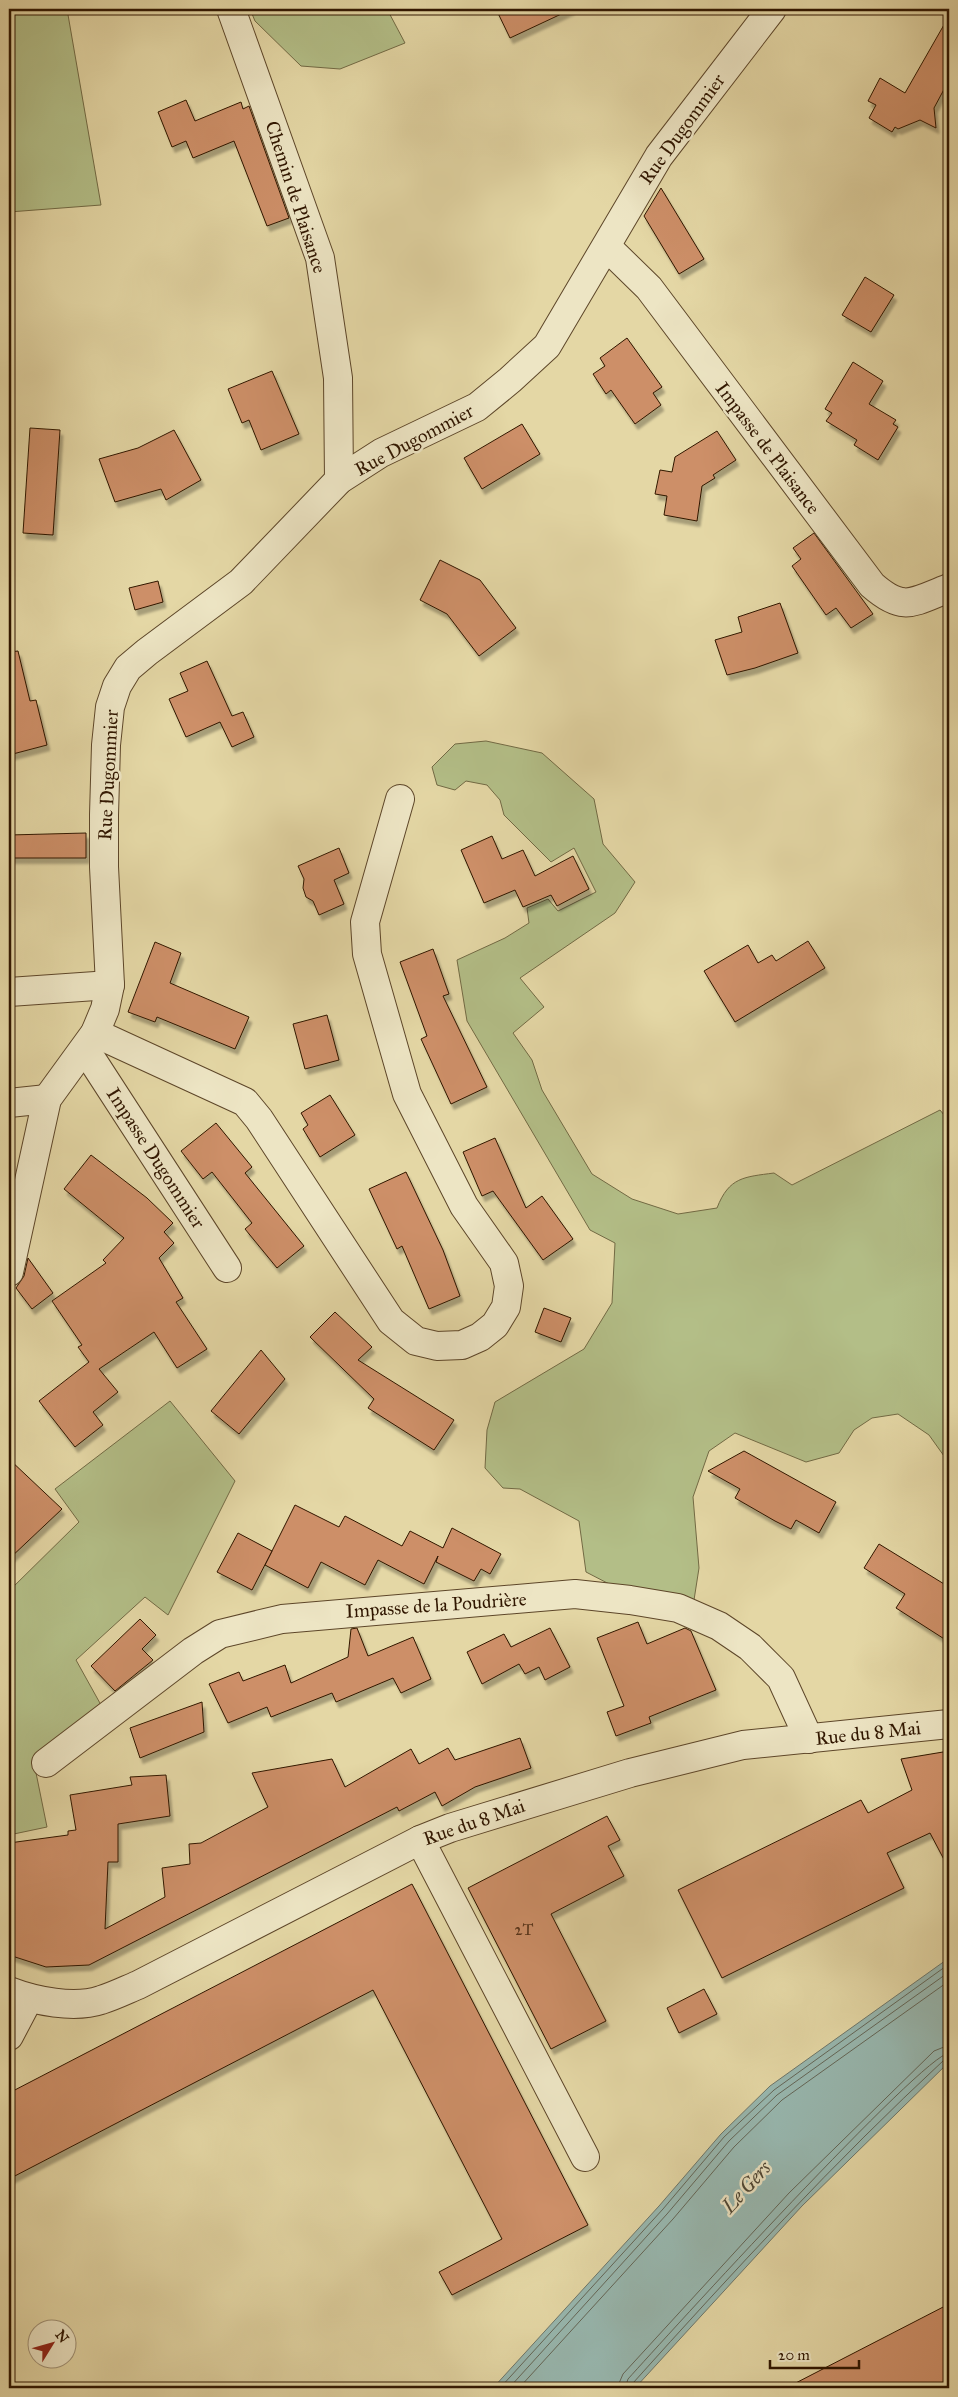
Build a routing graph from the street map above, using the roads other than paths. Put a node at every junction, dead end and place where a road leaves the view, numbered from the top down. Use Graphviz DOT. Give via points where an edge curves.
graph roads {
  1 [pos="231,9"];
  2 [pos="772,9"];
  3 [pos="607,247"];
  4 [pos="339,480"];
  5 [pos="949,588"];
  6 [pos="400,799"];
  7 [pos="110,985"];
  8 [pos="9,992"];
  9 [pos="90,1041"];
  10 [pos="47,1099"];
  11 [pos="9,1103"];
  12 [pos="227,1268"];
  13 [pos="9,1272"];
  14 [pos="949,1724"];
  15 [pos="809,1739"];
  16 [pos="46,1764"];
  17 [pos="420,1840"];
  18 [pos="19,1995"];
  19 [pos="9,2036"];
  20 [pos="585,2157"];
  1 -- 4 [label="street, Chemin de Plaisance" via="320,258 338,378"];
  2 -- 3 [label="street, Rue Dugommier" via="659,156"];
  3 -- 4 [label="street, Rue Dugommier" via="547,346 510,380 477,407 382,453"];
  3 -- 5 [label="street, Impasse de Plaisance" via="649,288 872,586 889,600 908,603"];
  4 -- 7 [label="street, Rue Dugommier" via="241,582 147,652 128,668 117,686 110,707 106,745 104,815"];
  6 -- 9 [label="street" via="365,922 367,954 407,1094 464,1206 504,1263 509,1286 506,1307 495,1325 480,1337 462,1345 437,1346 416,1341 391,1321 245,1102"];
  7 -- 8 [label="street"];
  7 -- 9 [label="street, Rue Dugommier" via="105,1009"];
  9 -- 10 [label="street, Rue Dugommier"];
  9 -- 12 [label="street, Impasse Dugommier"];
  10 -- 11 [label="street"];
  10 -- 13 [label="street, Rue Dugommier"];
  14 -- 15 [label="street, Rue du 8 Mai"];
  15 -- 16 [label="street, Impasse de la Poudrière" via="781,1678 750,1647 719,1626 678,1608 575,1594 282,1618 220,1634"];
  15 -- 17 [label="street, Rue du 8 Mai" via="744,1745 630,1773"];
  17 -- 18 [label="street, Rue du 8 Mai" via="138,1985 100,2001 78,2004"];
  17 -- 20 [label="street"];
  18 -- 19 [label="street"];
}
